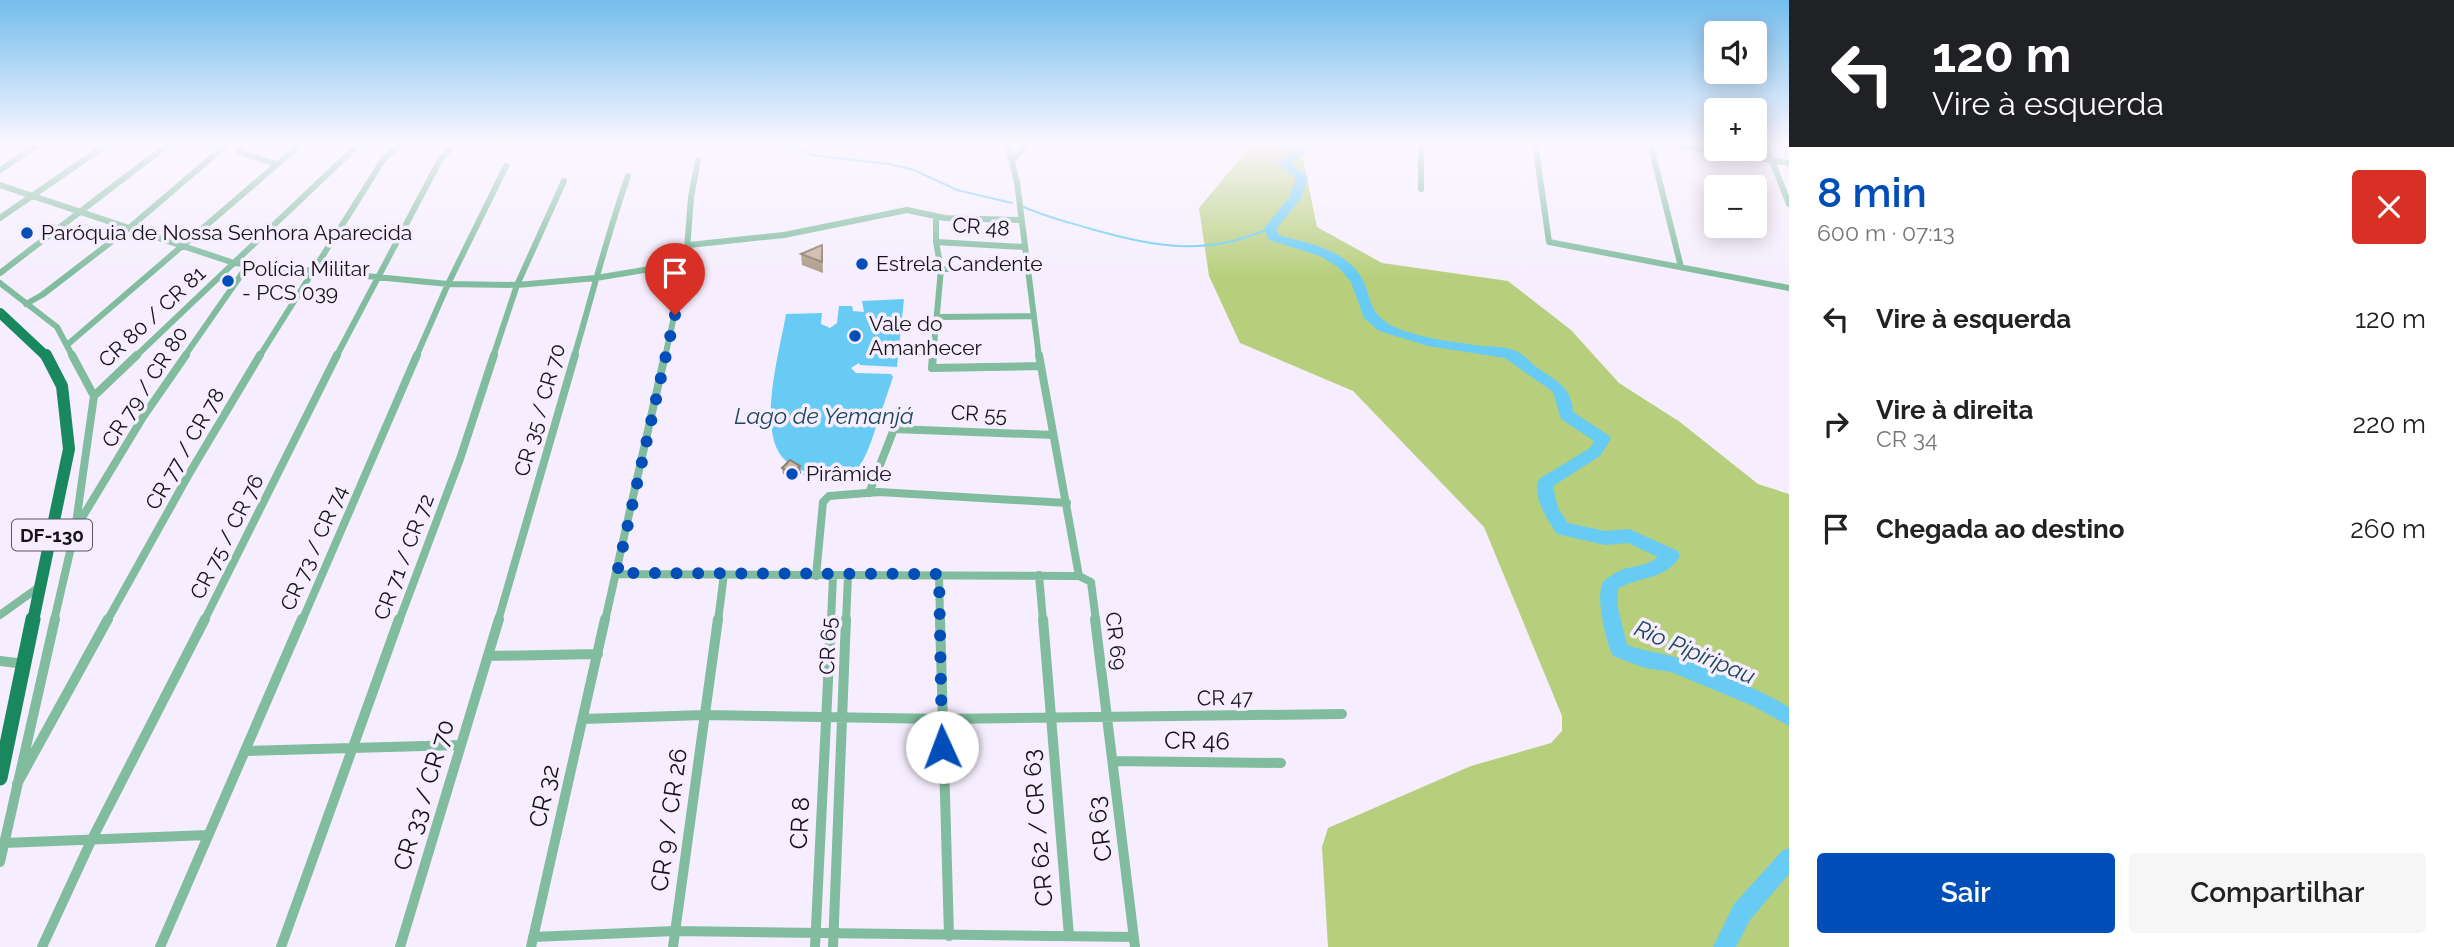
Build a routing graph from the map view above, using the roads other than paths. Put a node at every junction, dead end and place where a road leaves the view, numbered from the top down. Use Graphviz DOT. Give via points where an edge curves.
graph roads {
  1 [pos="6,187"];
  2 [pos="44,187"];
  3 [pos="112,187"];
  4 [pos="177,187"];
  5 [pos="249,187"];
  6 [pos="314,187"];
  7 [pos="365,187"];
  8 [pos="426,187"];
  9 [pos="496,187"];
  10 [pos="561,187"];
  11 [pos="624,187"];
  12 [pos="693,187"];
  13 [pos="1017,187"];
  14 [pos="1541,187"];
  15 [pos="1661,187"];
  16 [pos="1782,187"];
  17 [pos="31,196"];
  18 [pos="1789,204"];
  19 [pos="79,212"];
  20 [pos="936,216"];
  21 [pos="0,218"];
  22 [pos="1020,220"];
  23 [pos="128,229"];
  24 [pos="936,242"];
  25 [pos="689,245"];
  26 [pos="180,247"];
  27 [pos="1024,247"];
  28 [pos="234,263"];
  29 [pos="686,263"];
  30 [pos="248,265"];
  31 [pos="1681,267"];
  32 [pos="941,269"];
  33 [pos="1027,269"];
  34 [pos="311,271"];
  35 [pos="0,273"];
  36 [pos="378,277"];
  37 [pos="596,278"];
  38 [pos="0,283"];
  39 [pos="448,284"];
  40 [pos="516,285"];
  41 [pos="1789,288"];
  42 [pos="26,304"];
  43 [pos="0,313"];
  44 [pos="1034,316"];
  45 [pos="938,317"];
  46 [pos="67,345"];
  47 [pos="1041,366"];
  48 [pos="94,396"];
  49 [pos="1053,435"];
  50 [pos="101,486"];
  51 [pos="80,490"];
  52 [pos="869,493"];
  53 [pos="1067,503"];
  54 [pos="75,530"];
  55 [pos="617,573"];
  56 [pos="724,574"];
  57 [pos="939,574"];
  58 [pos="1039,575"];
  59 [pos="816,576"];
  60 [pos="833,576"];
  61 [pos="848,576"];
  62 [pos="1079,576"];
  63 [pos="41,585"];
  64 [pos="0,615"];
  65 [pos="598,654"];
  66 [pos="488,656"];
  67 [pos="0,661"];
  68 [pos="26,664"];
  69 [pos="1342,714"];
  70 [pos="704,715"];
  71 [pos="826,716"];
  72 [pos="1049,717"];
  73 [pos="1108,717"];
  74 [pos="843,718"];
  75 [pos="583,719"];
  76 [pos="941,719"];
  77 [pos="460,746"];
  78 [pos="351,747"];
  79 [pos="245,751"];
  80 [pos="1113,761"];
  81 [pos="1281,763"];
  82 [pos="0,778"];
  83 [pos="18,784"];
  84 [pos="208,835"];
  85 [pos="90,841"];
  86 [pos="4,843"];
  87 [pos="0,862"];
  88 [pos="675,931"];
  89 [pos="816,932"];
  90 [pos="834,934"];
  91 [pos="948,936"];
  92 [pos="1069,936"];
  93 [pos="532,942"];
  94 [pos="1134,942"];
  95 [pos="42,947"];
  96 [pos="160,947"];
  97 [pos="281,947"];
  98 [pos="400,947"];
  99 [pos="673,947"];
  100 [pos="815,947"];
  101 [pos="833,947"];
  1 -- 17 [label="street"];
  2 -- 17 [label="street"];
  3 -- 19 [label="street"];
  4 -- 23 [label="street"];
  5 -- 26 [label="street"];
  6 -- 28 [label="street, CR 80 / CR 81"];
  7 -- 34 [label="street, CR 77 / CR 78"];
  8 -- 36 [label="street, CR 75 / CR 76"];
  9 -- 39 [label="street, CR 73 / CR 74"];
  10 -- 40 [label="street, CR 71 / CR 72"];
  11 -- 37 [label="street, CR 35 / CR 70"];
  12 -- 25 [label="street, CR 32"];
  13 -- 22 [label="street"];
  14 -- 31 [label="street" via="1549,242"];
  15 -- 31 [label="street"];
  16 -- 18 [label="street"];
  17 -- 19 [label="street"];
  17 -- 21 [label="street"];
  19 -- 23 [label="street"];
  19 -- 35 [label="street"];
  20 -- 22 [label="street"];
  20 -- 24 [label="street"];
  20 -- 25 [label="street" via="907,210 784,235"];
  22 -- 27 [label="street"];
  23 -- 26 [label="street"];
  23 -- 42 [label="street"];
  24 -- 27 [label="street, CR 48"];
  24 -- 32 [label="street"];
  25 -- 29 [label="street, CR 32"];
  26 -- 28 [label="street"];
  26 -- 46 [label="street"];
  27 -- 33 [label="street"];
  28 -- 30 [label="street"];
  28 -- 48 [label="street, CR 80 / CR 81"];
  29 -- 37 [label="street"];
  29 -- 55 [label="street, CR 32"];
  30 -- 34 [label="street"];
  30 -- 50 [label="street, CR 79 / CR 80" via="143,416"];
  31 -- 41 [label="street"];
  32 -- 33 [label="street"];
  32 -- 45 [label="street"];
  33 -- 44 [label="street"];
  34 -- 36 [label="street"];
  34 -- 83 [label="street, CR 77 / CR 78" via="189,474"];
  36 -- 39 [label="street"];
  36 -- 85 [label="street, CR 75 / CR 76"];
  37 -- 40 [label="street"];
  37 -- 66 [label="street, CR 35 / CR 70"];
  38 -- 42 [label="street"];
  39 -- 40 [label="street"];
  39 -- 79 [label="street, CR 73 / CR 74"];
  40 -- 78 [label="street, CR 71 / CR 72" via="460,459"];
  42 -- 46 [label="street" via="57,327"];
  43 -- 63 [label="main road, DF-130" via="54,364 68,404 69,449"];
  44 -- 45 [label="street"];
  44 -- 47 [label="street"];
  45 -- 47 [label="street" via="932,368"];
  46 -- 48 [label="street"];
  47 -- 49 [label="street"];
  48 -- 51 [label="street"];
  49 -- 52 [label="street, CR 55" via="904,428 892,432"];
  49 -- 53 [label="street"];
  50 -- 51 [label="street"];
  50 -- 54 [label="street, CR 79 / CR 80"];
  51 -- 54 [label="street"];
  52 -- 53 [label="street"];
  52 -- 59 [label="street" via="826,498"];
  53 -- 62 [label="street"];
  54 -- 83 [label="street"];
  55 -- 56 [label="street"];
  55 -- 65 [label="street, CR 32"];
  56 -- 59 [label="street"];
  56 -- 70 [label="street, CR 9 / CR 26"];
  57 -- 58 [label="street"];
  57 -- 61 [label="street"];
  57 -- 76 [label="street"];
  58 -- 62 [label="street"];
  58 -- 72 [label="street, CR 62 / CR 63"];
  59 -- 60 [label="street"];
  60 -- 61 [label="street"];
  60 -- 71 [label="street, CR 8"];
  61 -- 74 [label="street, CR 65"];
  62 -- 73 [label="street, CR 69" via="1091,582"];
  63 -- 64 [label="street"];
  63 -- 68 [label="main road, DF-130"];
  65 -- 66 [label="street"];
  65 -- 75 [label="street, CR 32"];
  66 -- 77 [label="street, CR 33 / CR 70"];
  67 -- 68 [label="street"];
  68 -- 82 [label="main road, DF-130"];
  69 -- 73 [label="street, CR 47"];
  70 -- 71 [label="street, CR 47"];
  70 -- 75 [label="street, CR 47"];
  70 -- 88 [label="street, CR 9 / CR 26"];
  71 -- 74 [label="street, CR 47"];
  71 -- 89 [label="street, CR 8"];
  72 -- 73 [label="street, CR 47"];
  72 -- 76 [label="street, CR 47"];
  72 -- 92 [label="street, CR 62 / CR 63"];
  73 -- 80 [label="street, CR 63"];
  74 -- 76 [label="street, CR 47"];
  74 -- 90 [label="street, CR 65"];
  75 -- 93 [label="street, CR 32"];
  76 -- 91 [label="street"];
  77 -- 78 [label="street"];
  77 -- 98 [label="street, CR 33 / CR 70"];
  78 -- 79 [label="street"];
  78 -- 97 [label="street, CR 71 / CR 72"];
  79 -- 84 [label="street, CR 73 / CR 74"];
  80 -- 81 [label="street, CR 46"];
  80 -- 94 [label="street, CR 63"];
  83 -- 86 [label="street"];
  84 -- 85 [label="street"];
  84 -- 96 [label="street, CR 73 / CR 74"];
  85 -- 86 [label="street"];
  85 -- 95 [label="street, CR 75 / CR 76"];
  86 -- 87 [label="street"];
  88 -- 89 [label="street"];
  88 -- 93 [label="street"];
  88 -- 99 [label="street, CR 9 / CR 26"];
  89 -- 90 [label="street"];
  89 -- 100 [label="street, CR 8"];
  90 -- 91 [label="street"];
  90 -- 101 [label="street, CR 65"];
  91 -- 92 [label="street"];
  92 -- 94 [label="street"];
}
